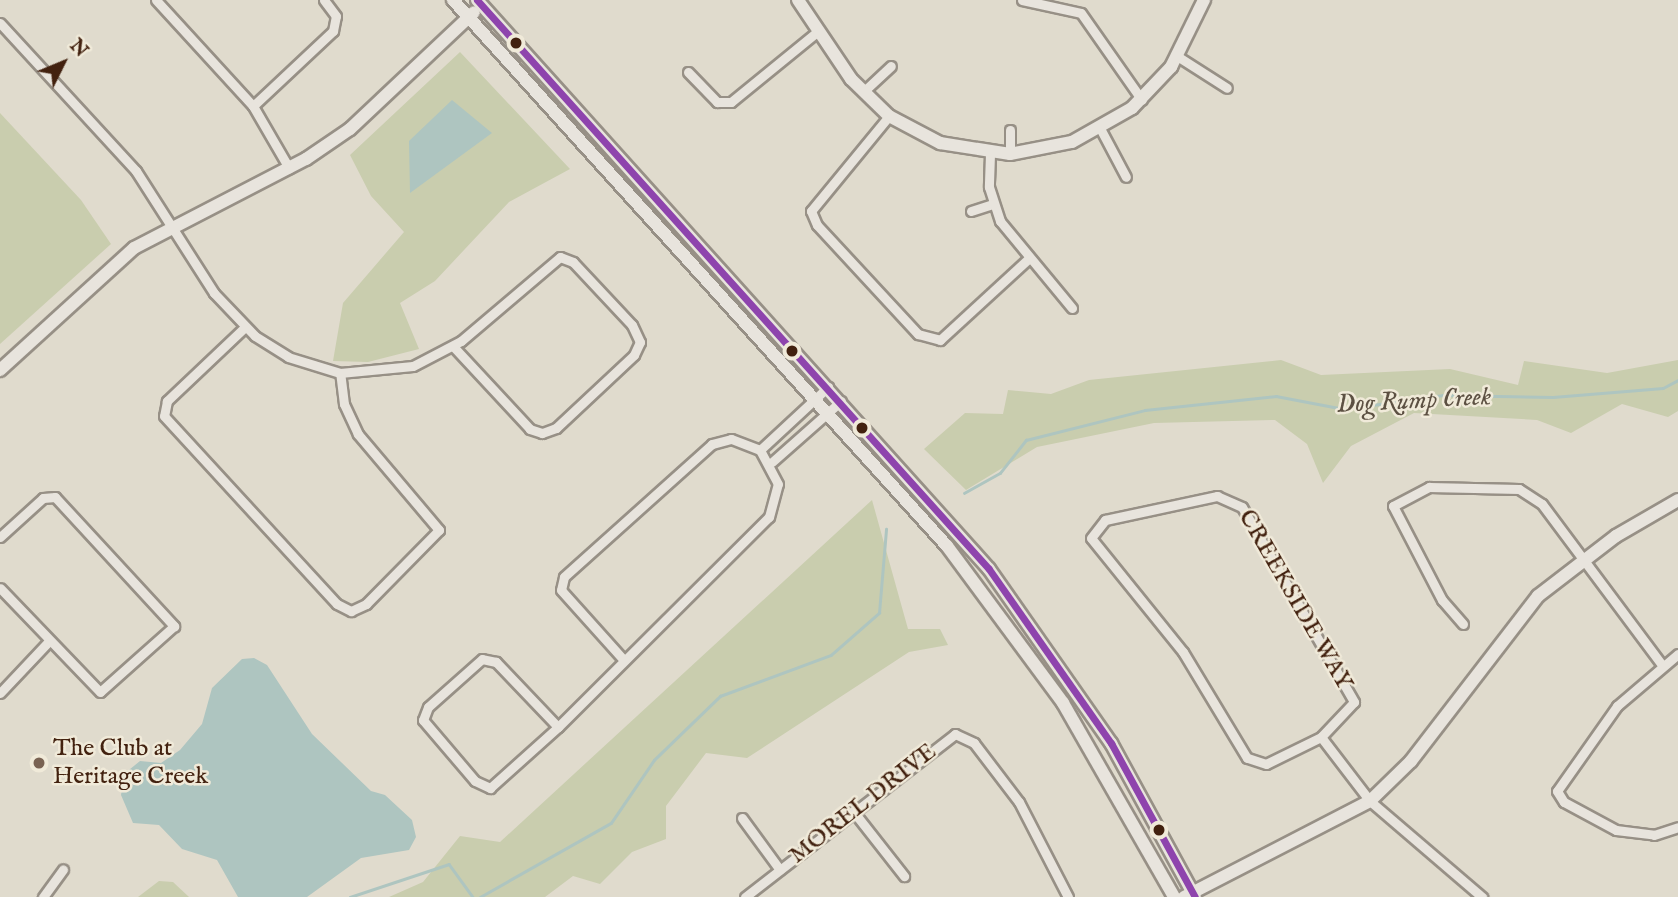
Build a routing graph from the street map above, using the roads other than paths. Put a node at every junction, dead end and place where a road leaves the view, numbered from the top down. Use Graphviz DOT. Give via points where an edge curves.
graph roads {
  1 [pos="156,0"];
  2 [pos="324,0"];
  3 [pos="453,0"];
  4 [pos="798,0"];
  5 [pos="1022,0"];
  6 [pos="1204,0"];
  7 [pos="482,2"];
  8 [pos="469,17"];
  9 [pos="0,23"];
  10 [pos="818,31"];
  11 [pos="1177,56"];
  12 [pos="891,66"];
  13 [pos="688,72"];
  14 [pos="1227,88"];
  15 [pos="863,92"];
  16 [pos="1142,100"];
  17 [pos="253,106"];
  18 [pos="889,116"];
  19 [pos="1010,130"];
  20 [pos="1101,130"];
  21 [pos="990,153"];
  22 [pos="1010,155"];
  23 [pos="289,168"];
  24 [pos="1126,177"];
  25 [pos="992,204"];
  26 [pos="971,211"];
  27 [pos="172,225"];
  28 [pos="1027,260"];
  29 [pos="1072,308"];
  30 [pos="246,327"];
  31 [pos="453,346"];
  32 [pos="0,370"];
  33 [pos="340,373"];
  34 [pos="828,387"];
  35 [pos="814,400"];
  36 [pos="841,401"];
  37 [pos="827,414"];
  38 [pos="760,450"];
  39 [pos="772,462"];
  40 [pos="1678,500"];
  41 [pos="0,537"];
  42 [pos="1582,560"];
  43 [pos="0,588"];
  44 [pos="1463,624"];
  45 [pos="49,641"];
  46 [pos="1678,654"];
  47 [pos="623,659"];
  48 [pos="1662,665"];
  49 [pos="0,693"];
  50 [pos="558,727"];
  51 [pos="1321,737"];
  52 [pos="1370,801"];
  53 [pos="853,811"];
  54 [pos="742,818"];
  55 [pos="1678,827"];
  56 [pos="63,869"];
  57 [pos="780,870"];
  58 [pos="904,876"];
  59 [pos="749,896"];
  60 [pos="1190,896"];
  61 [pos="43,897"];
  62 [pos="1068,897"];
  63 [pos="1174,897"];
  64 [pos="1482,897"];
  1 -- 17 [label="street"];
  2 -- 17 [label="street" via="336,16 333,31"];
  3 -- 8 [label="main road"];
  4 -- 10 [label="main road"];
  5 -- 16 [label="street" via="1080,13"];
  6 -- 11 [label="main road"];
  7 -- 8 [label="main road"];
  7 -- 34 [label="main road"];
  8 -- 23 [label="main road" via="350,129"];
  8 -- 35 [label="main road"];
  9 -- 27 [label="street" via="136,171"];
  10 -- 13 [label="street" via="727,103 713,99"];
  10 -- 15 [label="main road"];
  11 -- 14 [label="street"];
  11 -- 16 [label="main road"];
  12 -- 15 [label="street"];
  15 -- 18 [label="main road"];
  16 -- 20 [label="main road"];
  17 -- 23 [label="street"];
  18 -- 21 [label="main road" via="940,143"];
  18 -- 28 [label="street" via="811,211 817,225 918,334 940,340"];
  19 -- 22 [label="street"];
  20 -- 22 [label="main road" via="1046,150"];
  20 -- 24 [label="street"];
  21 -- 22 [label="main road"];
  21 -- 25 [label="street"];
  23 -- 27 [label="main road"];
  25 -- 26 [label="street"];
  25 -- 28 [label="street"];
  27 -- 30 [label="street" via="207,284"];
  27 -- 32 [label="main road" via="111,267"];
  28 -- 29 [label="street"];
  30 -- 33 [label="street" via="288,356"];
  30 -- 33 [label="street" via="167,401 164,415 337,604 351,611 366,604 439,530 358,434 344,404"];
  31 -- 31 [label="street" via="530,429 542,433 576,410 640,342 632,325 560,257"];
  31 -- 33 [label="street" via="399,371"];
  34 -- 35 [label="street"];
  34 -- 36 [label="main road"];
  35 -- 37 [label="main road"];
  35 -- 38 [label="street"];
  36 -- 37 [label="street"];
  36 -- 60 [label="main road" via="1034,627 1138,787"];
  37 -- 39 [label="street"];
  37 -- 63 [label="main road" via="947,546 1017,638 1108,774"];
  38 -- 39 [label="street"];
  38 -- 47 [label="street" via="731,439 712,444 565,577 561,590"];
  39 -- 47 [label="street" via="778,484 769,517"];
  40 -- 42 [label="main road"];
  41 -- 45 [label="street" via="43,498 55,496 174,626 105,692 92,687"];
  42 -- 44 [label="street" via="1526,491 1447,486 1398,499 1394,515 1442,600"];
  42 -- 48 [label="street"];
  42 -- 52 [label="main road" via="1514,622 1411,761"];
  43 -- 45 [label="street"];
  45 -- 49 [label="street"];
  46 -- 48 [label="street"];
  47 -- 50 [label="street"];
  48 -- 55 [label="street" via="1601,725 1558,795 1616,830 1654,835"];
  50 -- 50 [label="street" via="496,662 482,659 428,707 423,720 474,781 490,788"];
  51 -- 51 [label="street, CREEKSIDE WAY" via="1349,713 1351,690 1238,502 1217,496 1141,509 1097,526 1093,545 1183,652 1252,763 1266,765"];
  51 -- 52 [label="street"];
  52 -- 60 [label="main road"];
  52 -- 64 [label="street"];
  53 -- 57 [label="street, MOREL DRIVE"];
  53 -- 58 [label="street"];
  53 -- 62 [label="street, MOREL DRIVE" via="947,737 963,736 1018,802"];
  54 -- 57 [label="street"];
  56 -- 61 [label="street"];
  57 -- 59 [label="street, MOREL DRIVE"];
}
